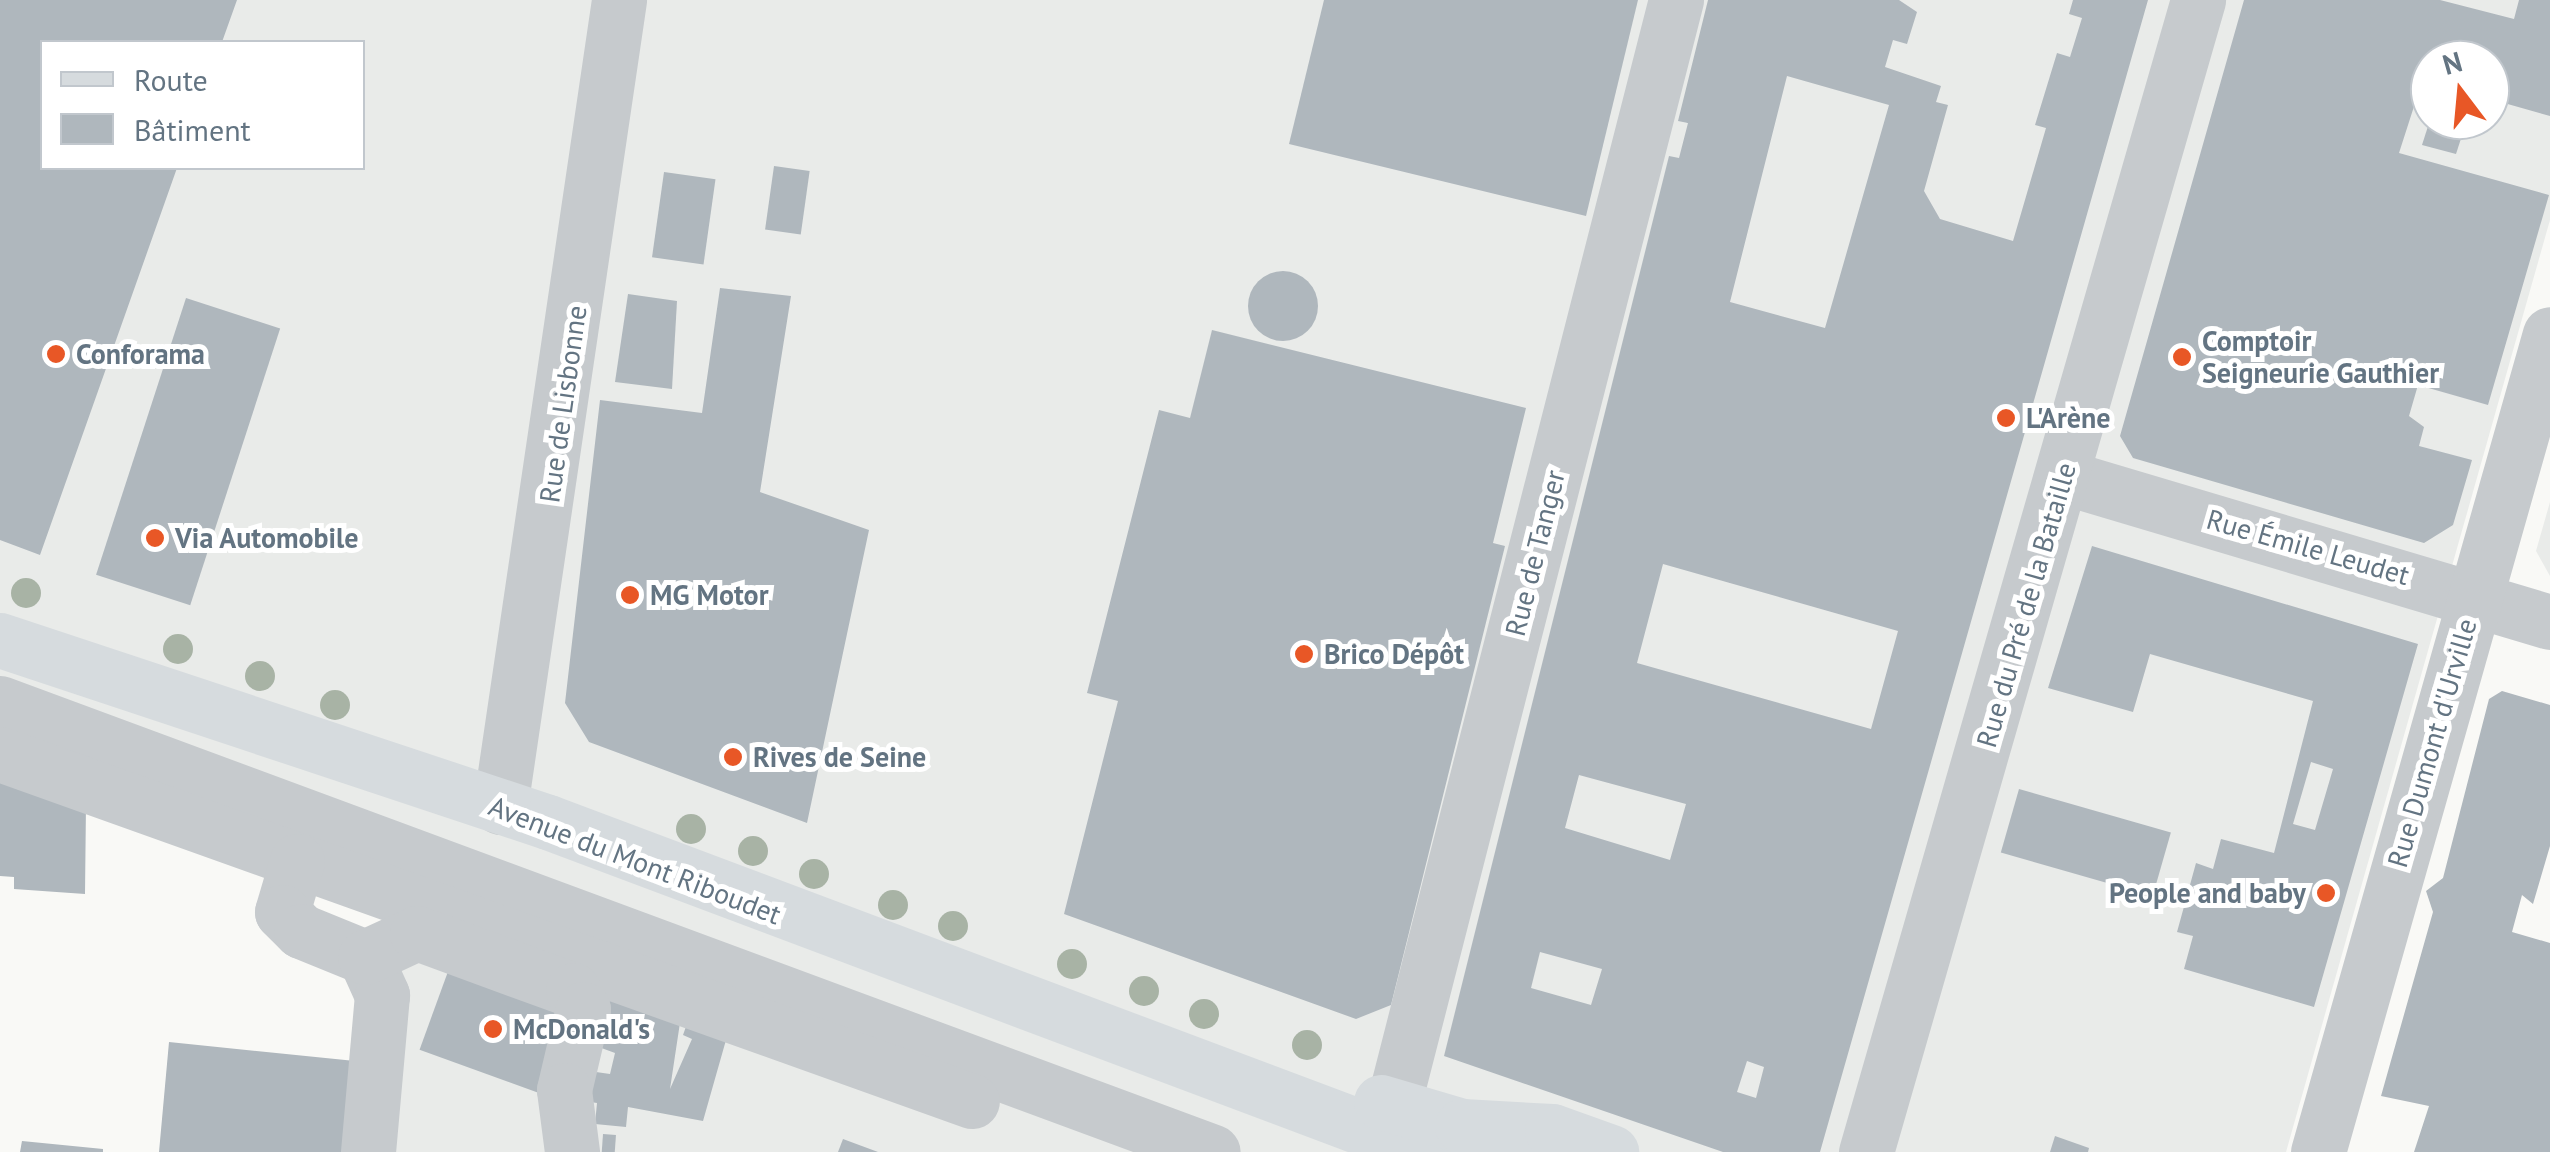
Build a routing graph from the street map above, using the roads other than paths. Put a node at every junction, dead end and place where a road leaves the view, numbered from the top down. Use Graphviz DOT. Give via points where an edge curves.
graph roads {
  1 [pos="620,0"];
  2 [pos="1676,0"];
  3 [pos="2198,0"];
  4 [pos="2550,334"];
  5 [pos="2064,477"];
  6 [pos="2474,595"];
  7 [pos="2550,622"];
  8 [pos="0,640"];
  9 [pos="0,703"];
  10 [pos="0,754"];
  11 [pos="500,807"];
  12 [pos="298,860"];
  13 [pos="365,957"];
  14 [pos="1268,1088"];
  15 [pos="1393,1106"];
  16 [pos="567,1139"];
  17 [pos="368,1152"];
  18 [pos="1112,1152"];
  19 [pos="1212,1152"];
  20 [pos="1427,1152"];
  21 [pos="1611,1152"];
  22 [pos="1866,1152"];
  23 [pos="2318,1152"];
  1 -- 11 [label="street, Rue de Lisbonne"];
  2 -- 15 [label="street, Rue de Tanger"];
  3 -- 5 [label="street, Rue du Pré de la Bataille"];
  4 -- 6 [label="street, Rue Dumont d'Urville"];
  5 -- 6 [label="street, Rue Émile Leudet"];
  5 -- 22 [label="street, Rue du Pré de la Bataille"];
  6 -- 7 [label="street, Rue Émile Leudet"];
  6 -- 23 [label="street, Rue Dumont d'Urville"];
  8 -- 11 [label="main road, Avenue du Mont Riboudet"];
  9 -- 19 [label="street"];
  10 -- 12 [label="street"];
  11 -- 14 [label="main road, Avenue du Mont Riboudet"];
  12 -- 13 [label="street" via="282,912 301,931"];
  12 -- 18 [label="street"];
  13 -- 16 [label="street" via="417,934 573,990 583,1009"];
  13 -- 17 [label="street" via="382,995"];
  14 -- 15 [label="main road, Avenue du Mont Riboudet" via="1326,1086"];
  14 -- 20 [label="main road, Avenue du Mont Riboudet" via="1320,1118"];
  15 -- 21 [label="main road, Avenue du Mont Riboudet" via="1462,1126 1552,1131"];
}
